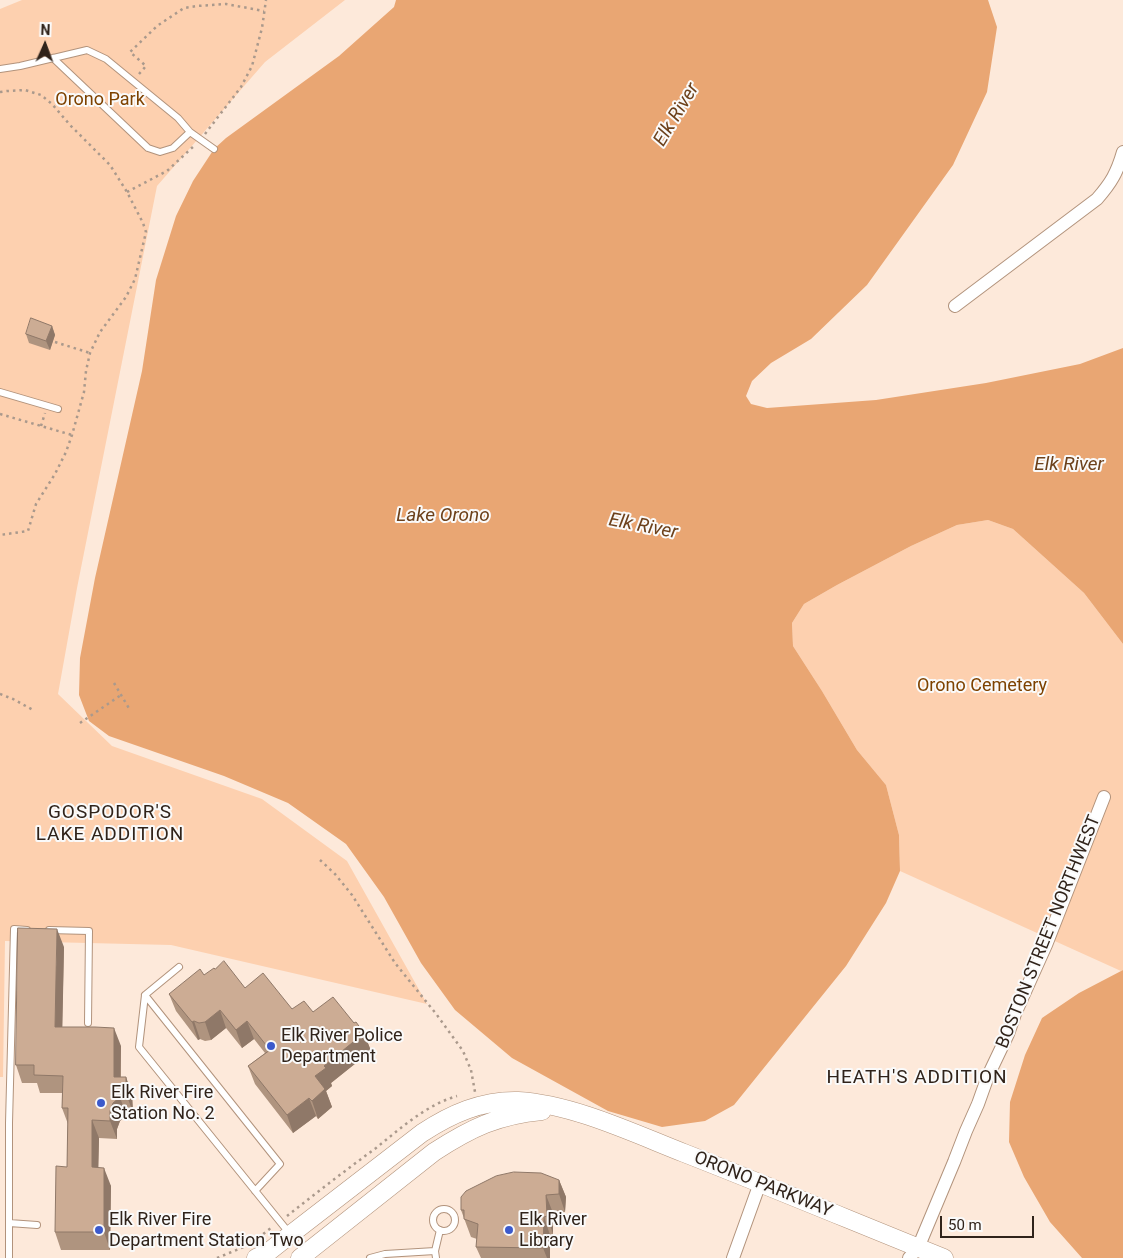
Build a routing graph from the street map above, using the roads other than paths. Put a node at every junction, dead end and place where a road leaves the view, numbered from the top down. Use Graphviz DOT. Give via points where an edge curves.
graph roads {
  1 [pos="53,58"];
  2 [pos="0,69"];
  3 [pos="190,132"];
  4 [pos="214,149"];
  5 [pos="1123,152"];
  6 [pos="955,306"];
  7 [pos="0,392"];
  8 [pos="58,409"];
  9 [pos="1104,797"];
  10 [pos="33,930"];
  11 [pos="42,930"];
  12 [pos="179,967"];
  13 [pos="144,995"];
  14 [pos="88,1024"];
  15 [pos="580,1114"];
  16 [pos="760,1183"];
  17 [pos="255,1191"];
  18 [pos="9,1223"];
  19 [pos="37,1225"];
  20 [pos="285,1228"];
  21 [pos="440,1230"];
  22 [pos="914,1253"];
  23 [pos="436,1254"];
  24 [pos="303,1257"];
  25 [pos="9,1258"];
  26 [pos="256,1258"];
  27 [pos="370,1258"];
  28 [pos="733,1258"];
  29 [pos="944,1258"];
  1 -- 2 [label="lane"];
  1 -- 3 [label="lane" via="87,50 106,59 178,118"];
  1 -- 3 [label="lane" via="148,148 160,152 173,148"];
  3 -- 4 [label="lane"];
  5 -- 6 [label="street" via="1113,179 1097,199"];
  7 -- 8 [label="lane"];
  9 -- 22 [label="street, BOSTON STREET NORTHWEST" via="1046,945"];
  10 -- 18 [label="lane" via="14,929"];
  11 -- 14 [label="lane" via="89,931"];
  12 -- 13 [label="lane"];
  13 -- 17 [label="lane" via="139,1047"];
  13 -- 17 [label="lane" via="280,1164"];
  15 -- 16 [label="street, ORONO PARKWAY"];
  15 -- 20 [label="street" via="555,1106 517,1101 497,1102 458,1112 422,1133"];
  15 -- 24 [label="street" via="523,1113 457,1137"];
  16 -- 22 [label="street, ORONO PARKWAY"];
  16 -- 28 [label="street"];
  17 -- 20 [label="lane"];
  18 -- 19 [label="lane"];
  18 -- 25 [label="lane"];
  20 -- 26 [label="street" via="266,1253"];
  21 -- 23 [label="lane"];
  22 -- 29 [label="street, ORONO PARKWAY"];
  23 -- 27 [label="lane" via="385,1254"];
}
